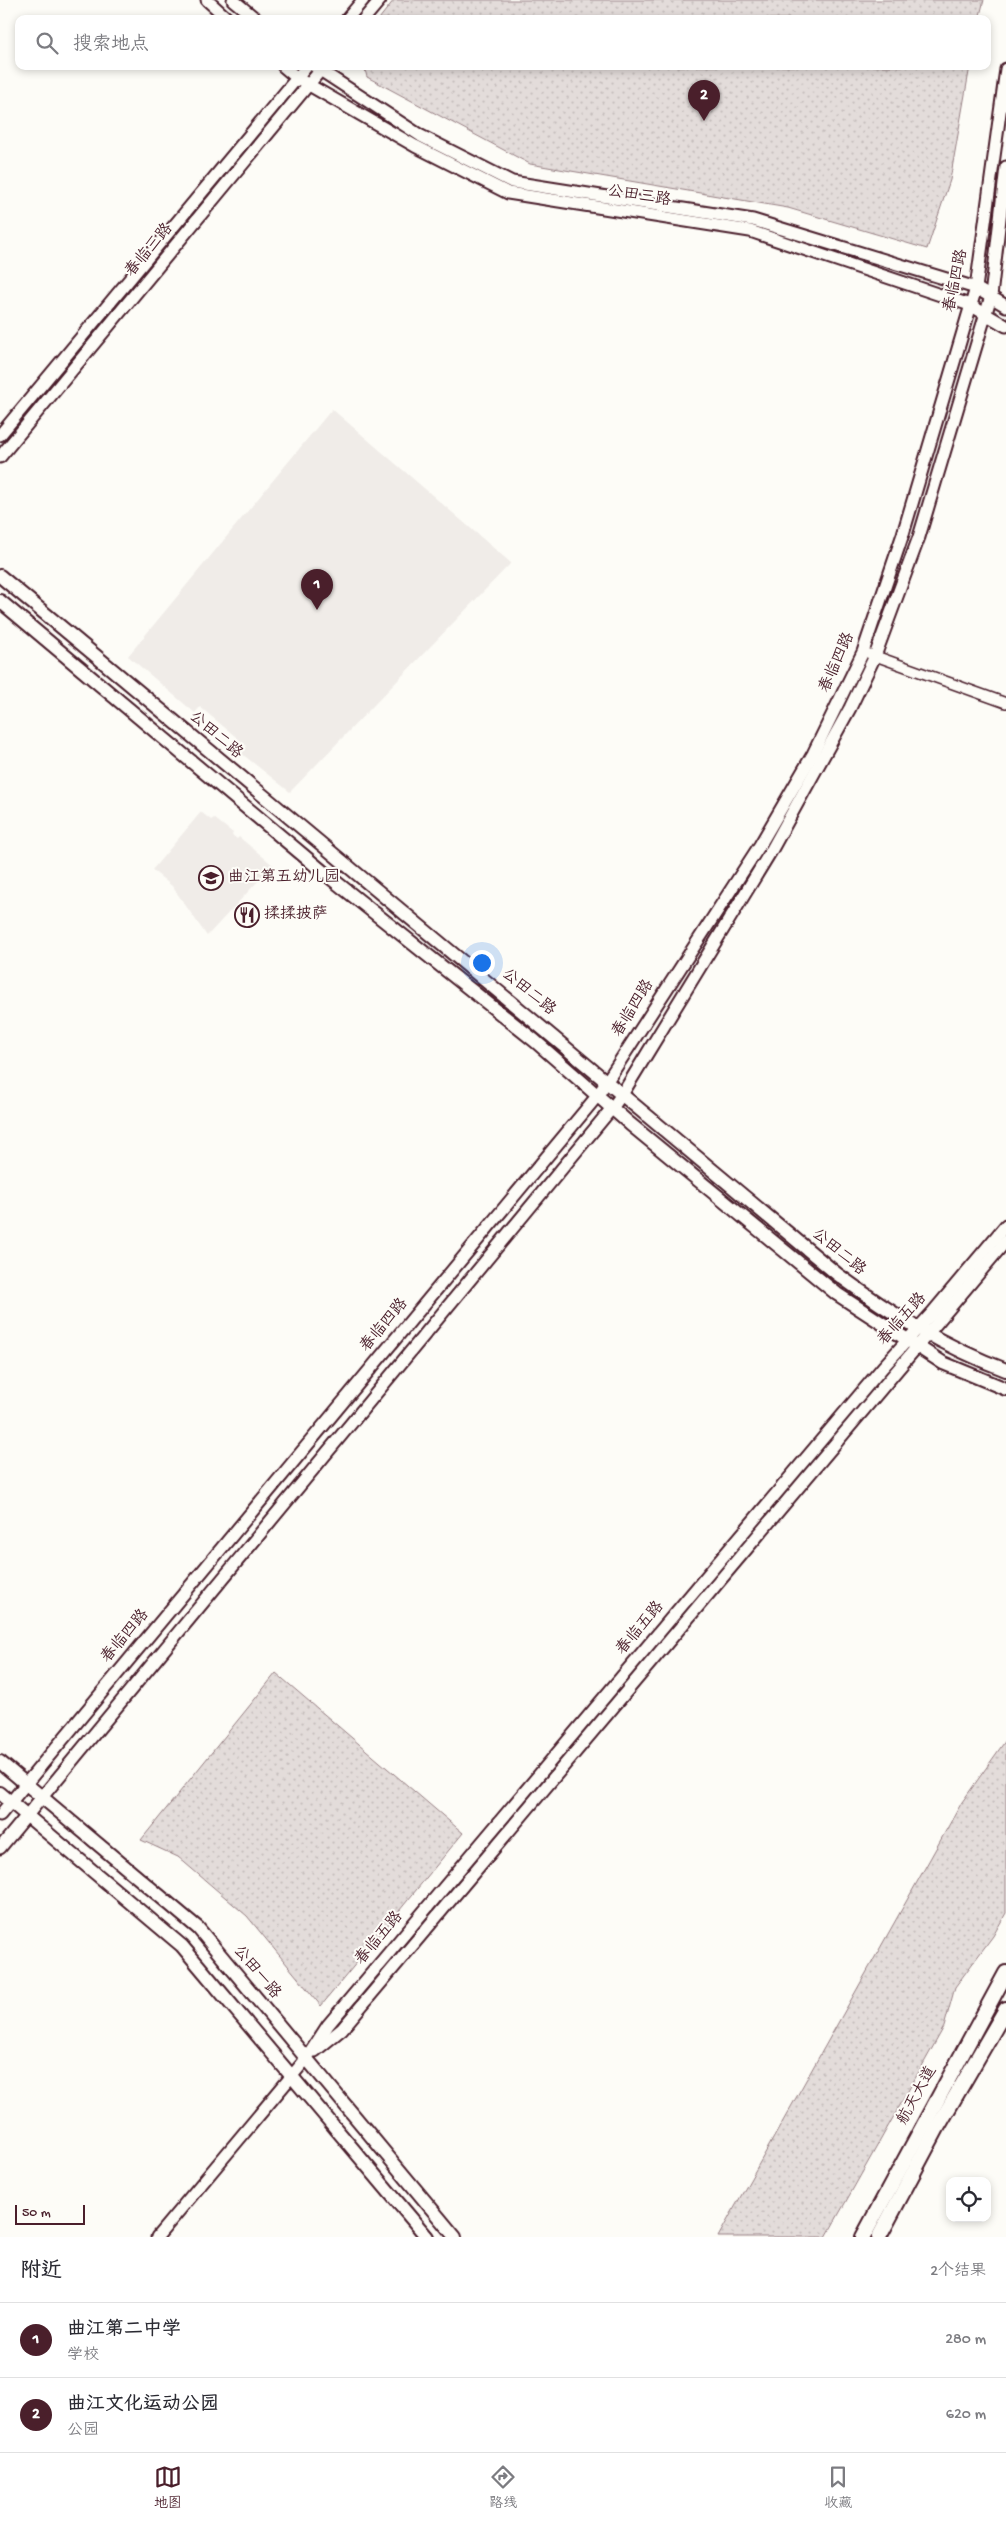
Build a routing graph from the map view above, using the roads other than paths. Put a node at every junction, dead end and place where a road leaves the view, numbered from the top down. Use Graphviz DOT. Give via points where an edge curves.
graph roads {
  1 [pos="207,0"];
  2 [pos="233,0"];
  3 [pos="363,0"];
  4 [pos="380,0"];
  5 [pos="224,15"];
  6 [pos="251,15"];
  7 [pos="350,15"];
  8 [pos="367,15"];
  9 [pos="1006,69"];
  10 [pos="288,70"];
  11 [pos="304,70"];
  12 [pos="318,70"];
  13 [pos="322,70"];
  14 [pos="298,78"];
  15 [pos="310,84"];
  16 [pos="1006,167"];
  17 [pos="976,288"];
  18 [pos="990,296"];
  19 [pos="970,305"];
  20 [pos="1006,306"];
  21 [pos="985,314"];
  22 [pos="1006,326"];
  23 [pos="0,436"];
  24 [pos="0,457"];
  25 [pos="0,576"];
  26 [pos="0,601"];
  27 [pos="863,652"];
  28 [pos="875,656"];
  29 [pos="1006,704"];
  30 [pos="608,1080"];
  31 [pos="623,1093"];
  32 [pos="598,1095"];
  33 [pos="612,1108"];
  34 [pos="1006,1225"];
  35 [pos="1006,1241"];
  36 [pos="922,1331"];
  37 [pos="912,1343"];
  38 [pos="1006,1370"];
  39 [pos="1006,1389"];
  40 [pos="0,1762"];
  41 [pos="25,1784"];
  42 [pos="0,1793"];
  43 [pos="40,1797"];
  44 [pos="10,1802"];
  45 [pos="0,1815"];
  46 [pos="26,1817"];
  47 [pos="0,1848"];
  48 [pos="1006,1973"];
  49 [pos="1006,2009"];
  50 [pos="306,2059"];
  51 [pos="292,2076"];
  52 [pos="157,2237"];
  53 [pos="427,2237"];
  54 [pos="455,2237"];
  55 [pos="862,2237"];
  56 [pos="879,2237"];
  1 -- 5 [label="street"];
  2 -- 6 [label="street"];
  3 -- 7 [label="street"];
  4 -- 8 [label="street"];
  9 -- 17 [label="street, 春临四路"];
  10 -- 14 [label="street, 公田三路"];
  11 -- 14 [label="street, 春临三路"];
  12 -- 15 [label="street, 春临三路"];
  13 -- 17 [label="street, 公田三路" via="421,136 512,182 753,220"];
  14 -- 15 [label="street, 公田三路"];
  14 -- 23 [label="street, 春临三路"];
  15 -- 19 [label="street, 公田三路" via="415,146 508,193 750,231"];
  15 -- 24 [label="street, 春临三路"];
  16 -- 18 [label="street, 春临四路"];
  17 -- 18 [label="street, 公田三路"];
  17 -- 19 [label="street, 春临四路"];
  18 -- 20 [label="street, 公田三路"];
  18 -- 21 [label="street, 春临四路"];
  19 -- 21 [label="street, 公田三路"];
  19 -- 27 [label="street, 春临四路"];
  21 -- 22 [label="street, 公田三路"];
  21 -- 28 [label="street, 春临四路" via="918,537"];
  25 -- 30 [label="main road, 公田二路"];
  26 -- 32 [label="main road, 公田二路" via="322,871"];
  27 -- 28 [label="street"];
  27 -- 30 [label="street, 春临四路" via="813,754 760,845"];
  28 -- 29 [label="street"];
  28 -- 31 [label="street, 春临四路" via="771,851"];
  30 -- 31 [label="main road, 公田二路"];
  30 -- 32 [label="street, 春临四路"];
  31 -- 33 [label="street, 春临四路"];
  31 -- 36 [label="main road, 公田二路" via="837,1274"];
  32 -- 33 [label="main road, 公田二路"];
  32 -- 41 [label="street, 春临四路"];
  33 -- 37 [label="main road, 公田二路" via="836,1294"];
  33 -- 43 [label="street, 春临四路"];
  34 -- 36 [label="street, 春临五路" via="932,1313"];
  35 -- 36 [label="street, 春临五路"];
  36 -- 37 [label="street, 春临五路"];
  36 -- 38 [label="main road, 公田二路" via="971,1357"];
  37 -- 39 [label="main road, 公田二路" via="942,1362"];
  37 -- 50 [label="street, 春临五路" via="342,2029"];
  40 -- 41 [label="main road, 公田一路"];
  41 -- 43 [label="main road, 公田一路"];
  41 -- 44 [label="street, 春临四路"];
  42 -- 44 [label="main road"];
  43 -- 46 [label="street, 春临四路"];
  43 -- 50 [label="main road, 公田一路" via="198,1928"];
  44 -- 45 [label="street, 春临四路"];
  44 -- 46 [label="main road"];
  46 -- 47 [label="street, 春临四路"];
  46 -- 51 [label="main road" via="182,1946"];
  48 -- 55 [label="main road, 航天大道"];
  49 -- 56 [label="main road, 航天大道"];
  50 -- 51 [label="street, 春临五路"];
  50 -- 54 [label="main road, 公田一路"];
  51 -- 52 [label="street, 春临五路"];
  51 -- 53 [label="main road"];
}
